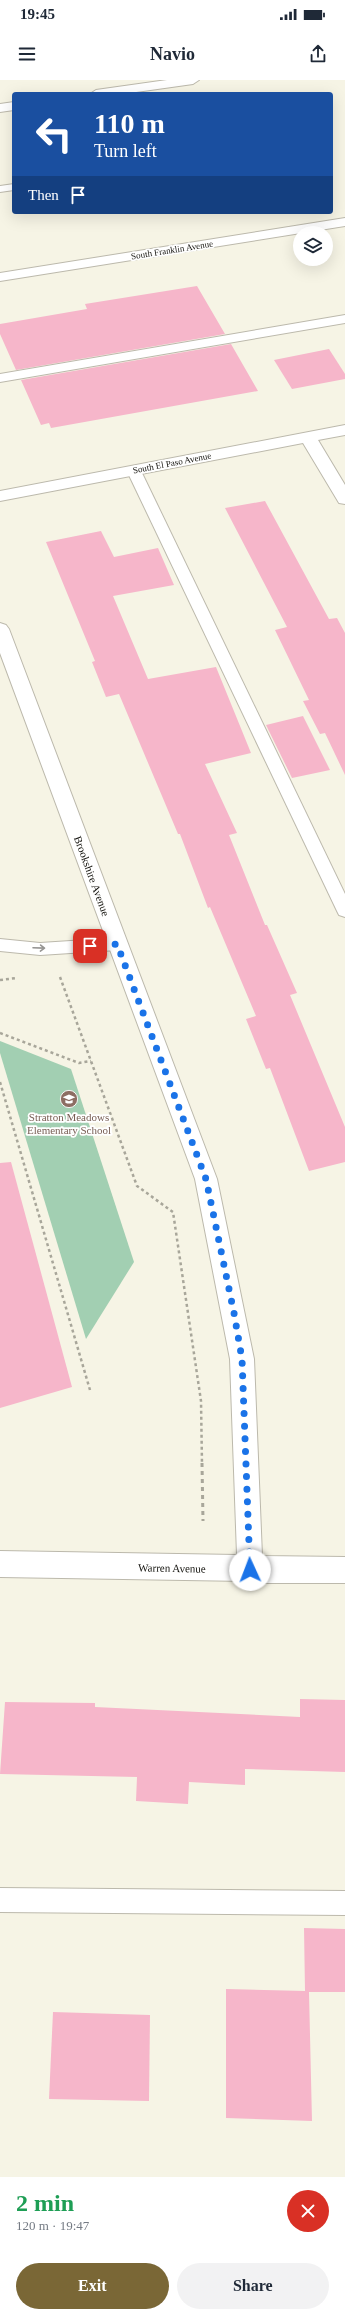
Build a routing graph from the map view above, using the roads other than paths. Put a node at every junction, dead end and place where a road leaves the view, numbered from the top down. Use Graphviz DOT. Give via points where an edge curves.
graph roads {
  1 [pos="193,80"];
  2 [pos="110,92"];
  3 [pos="12,106"];
  4 [pos="0,108"];
  5 [pos="12,187"];
  6 [pos="0,189"];
  7 [pos="345,222"];
  8 [pos="0,277"];
  9 [pos="345,319"];
  10 [pos="0,378"];
  11 [pos="345,430"];
  12 [pos="308,437"];
  13 [pos="134,471"];
  14 [pos="0,496"];
  15 [pos="345,499"];
  16 [pos="0,629"];
  17 [pos="345,911"];
  18 [pos="117,944"];
  19 [pos="0,945"];
  20 [pos="0,1564"];
  21 [pos="250,1570"];
  22 [pos="345,1570"];
  23 [pos="0,1900"];
  24 [pos="345,1904"];
  1 -- 2 [label="street"];
  3 -- 4 [label="street"];
  5 -- 6 [label="lane"];
  7 -- 8 [label="street, South Franklin Avenue"];
  9 -- 10 [label="lane"];
  11 -- 12 [label="street, South El Paso Avenue"];
  12 -- 13 [label="street, South El Paso Avenue"];
  12 -- 15 [label="street"];
  13 -- 14 [label="street, South El Paso Avenue"];
  13 -- 17 [label="lane"];
  16 -- 18 [label="street, Brookshire Avenue"];
  19 -- 18 [label="lane, one-way" via="40,949"];
  18 -- 21 [label="street, Brookshire Avenue" via="206,1179 242,1359"];
  20 -- 21 [label="street, Warren Avenue"];
  21 -- 22 [label="street, Warren Avenue"];
  23 -- 24 [label="lane"];
}
